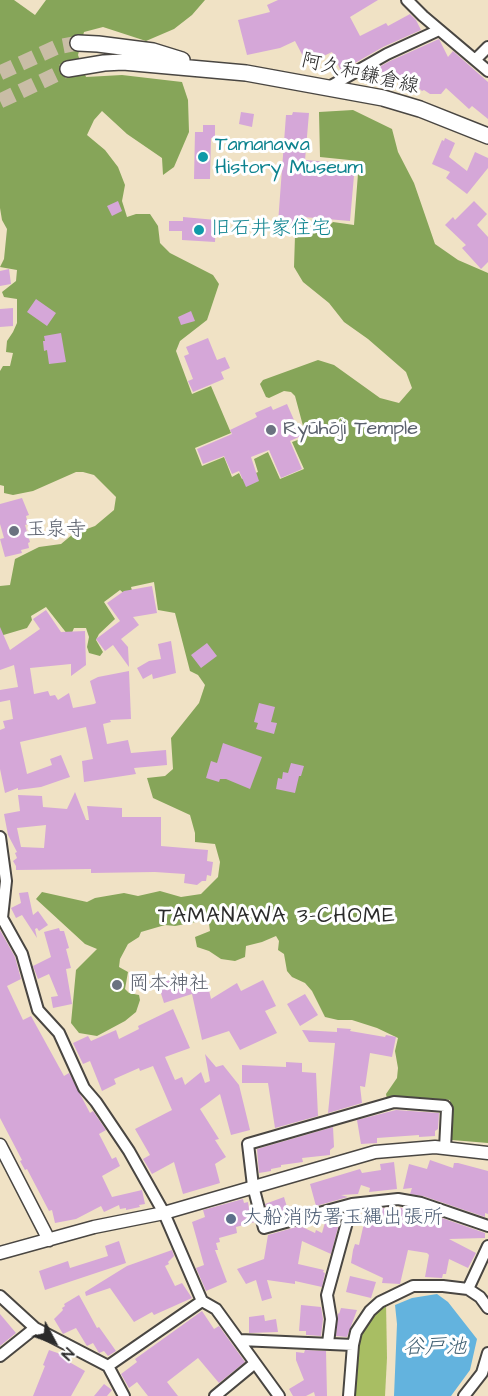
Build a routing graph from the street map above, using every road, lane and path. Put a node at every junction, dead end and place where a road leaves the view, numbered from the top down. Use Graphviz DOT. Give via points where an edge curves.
graph roads {
  1 [pos="407,0"];
  2 [pos="439,30"];
  3 [pos="78,44"];
  4 [pos="488,47"];
  5 [pos="475,60"];
  6 [pos="68,69"];
  7 [pos="218,70"];
  8 [pos="488,71"];
  9 [pos="329,87"];
  10 [pos="488,136"];
  11 [pos="0,837"];
  12 [pos="1,919"];
  13 [pos="0,1145"];
  14 [pos="445,1148"];
  15 [pos="488,1153"];
  16 [pos="253,1186"];
  17 [pos="352,1204"];
  18 [pos="164,1213"];
  19 [pos="488,1226"];
  20 [pos="49,1240"];
  21 [pos="488,1246"];
  22 [pos="0,1253"];
  23 [pos="468,1289"];
  24 [pos="0,1296"];
  25 [pos="202,1301"];
  26 [pos="488,1308"];
  27 [pos="35,1328"];
  28 [pos="240,1340"];
  29 [pos="328,1343"];
  30 [pos="352,1345"];
  31 [pos="488,1353"];
  32 [pos="0,1356"];
  33 [pos="255,1363"];
  34 [pos="108,1366"];
  35 [pos="124,1396"];
  36 [pos="215,1396"];
  37 [pos="279,1396"];
  38 [pos="349,1396"];
  39 [pos="464,1396"];
  1 -- 2 [label="street"];
  2 -- 5 [label="street"];
  2 -- 9 [label="street"];
  3 -- 7 [label="main road, 阿久和鎌倉線" via="153,51"];
  4 -- 5 [label="street"];
  5 -- 8 [label="street"];
  6 -- 7 [label="main road, 阿久和鎌倉線" via="123,62"];
  7 -- 9 [label="main road, 阿久和鎌倉線"];
  9 -- 10 [label="main road, 阿久和鎌倉線" via="420,109"];
  11 -- 12 [label="street" via="6,881"];
  12 -- 18 [label="street" via="21,954 38,1010 59,1033 84,1088 129,1151"];
  13 -- 20 [label="street"];
  14 -- 15 [label="street"];
  14 -- 16 [label="street" via="375,1152"];
  14 -- 16 [label="street" via="445,1106 394,1102 248,1144"];
  16 -- 17 [label="street" via="264,1228"];
  16 -- 18 [label="street"];
  17 -- 19 [label="street" via="398,1199"];
  17 -- 29 [label="street" via="327,1295 331,1319"];
  18 -- 20 [label="street"];
  18 -- 25 [label="street"];
  20 -- 22 [label="street"];
  21 -- 23 [label="street"];
  23 -- 26 [label="street"];
  23 -- 30 [label="street" via="413,1286 380,1302 362,1322"];
  24 -- 27 [label="street"];
  25 -- 28 [label="street" via="216,1309"];
  25 -- 34 [label="street"];
  27 -- 32 [label="street"];
  27 -- 34 [label="street"];
  28 -- 29 [label="street"];
  28 -- 33 [label="street"];
  29 -- 30 [label="street"];
  30 -- 38 [label="street"];
  31 -- 39 [label="street" via="482,1373"];
  33 -- 36 [label="street"];
  33 -- 37 [label="street"];
  34 -- 35 [label="street"];
}
